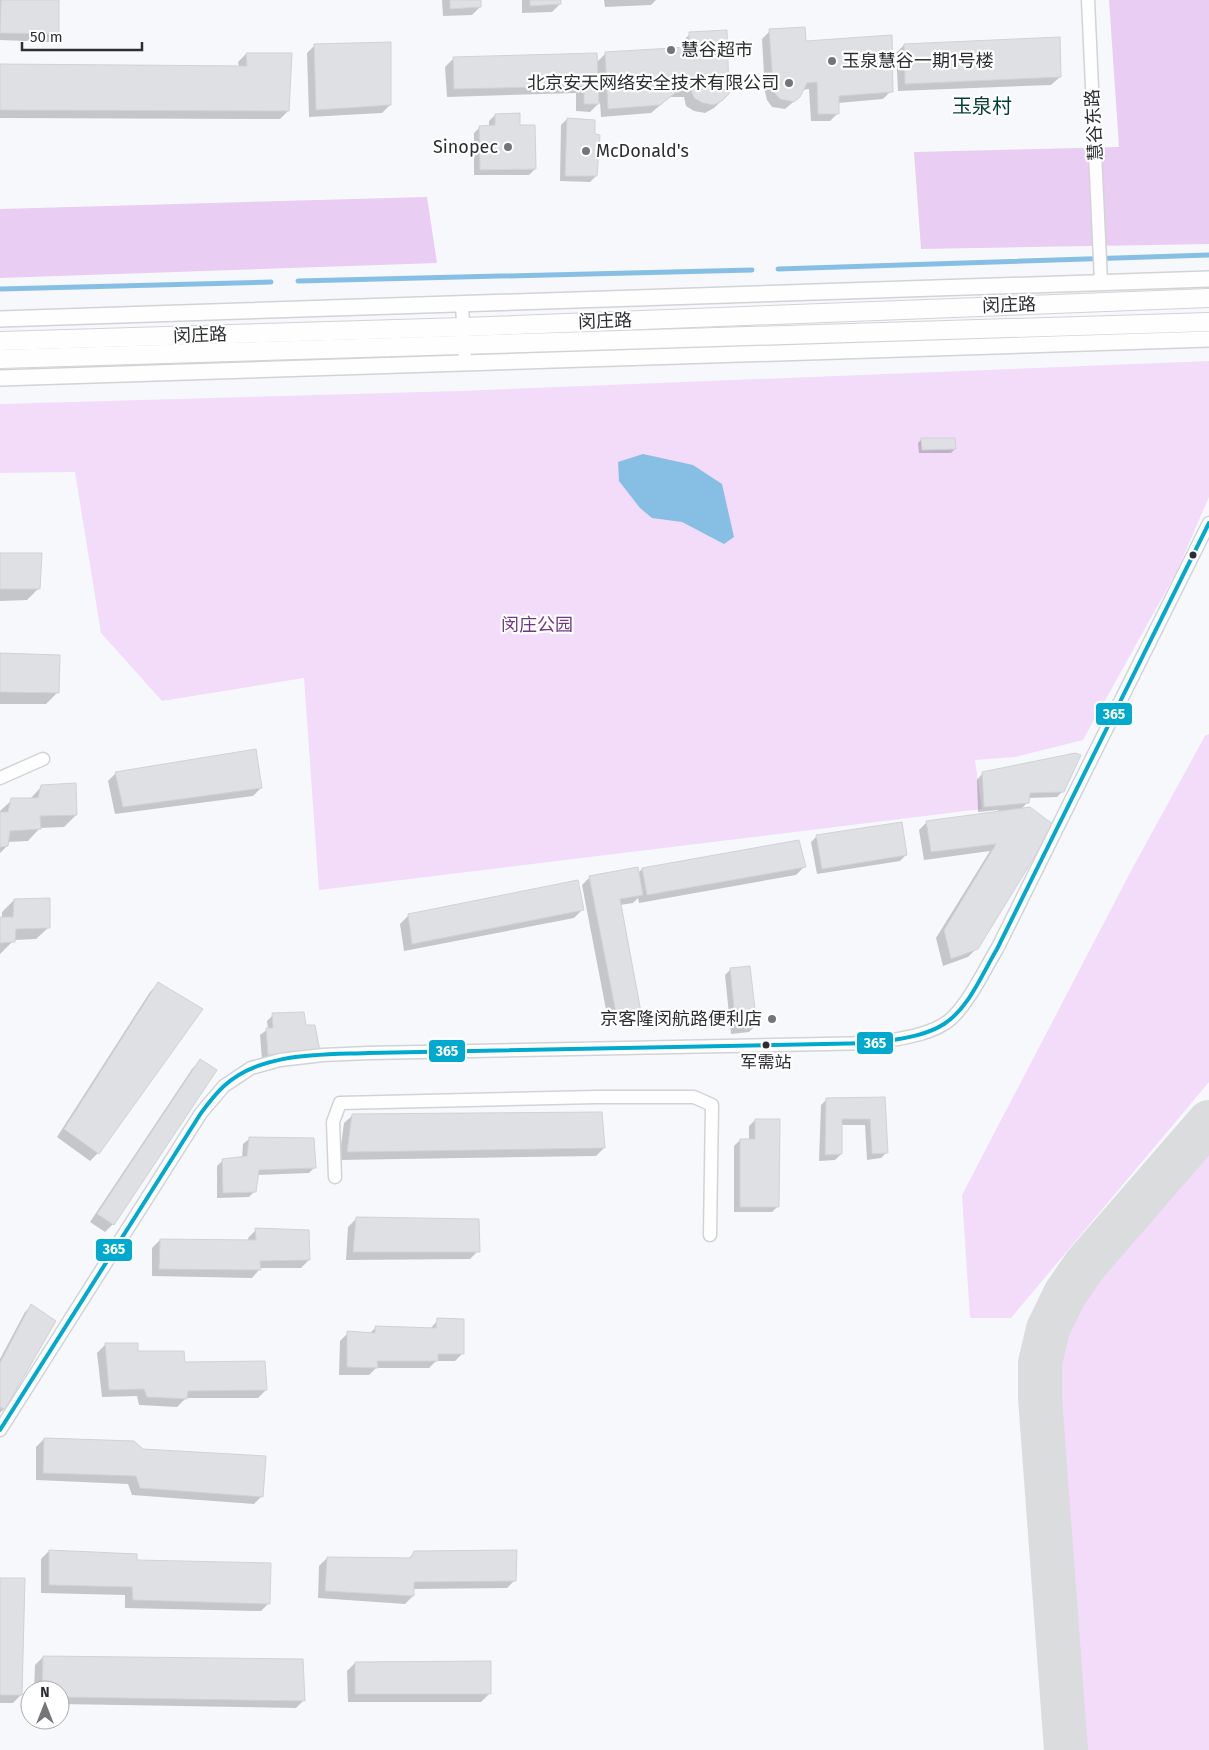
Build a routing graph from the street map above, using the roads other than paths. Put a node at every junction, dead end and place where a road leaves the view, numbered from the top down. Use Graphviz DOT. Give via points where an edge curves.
graph roads {
  1 [pos="1088,0"];
  2 [pos="1209,279"];
  3 [pos="1101,282"];
  4 [pos="1209,298"];
  5 [pos="462,304"];
  6 [pos="0,319"];
  7 [pos="1209,322"];
  8 [pos="463,335"];
  9 [pos="1209,339"];
  10 [pos="0,340"];
  11 [pos="0,359"];
  12 [pos="465,362"];
  13 [pos="0,378"];
  14 [pos="1209,523"];
  15 [pos="43,759"];
  16 [pos="0,778"];
  17 [pos="335,1178"];
  18 [pos="710,1235"];
  19 [pos="0,1430"];
  1 -- 3 [label="street, 慧谷东路"];
  2 -- 3 [label="street, 闵庄路"];
  3 -- 5 [label="street, 闵庄路"];
  4 -- 8 [label="main road, 闵庄路"];
  5 -- 6 [label="street, 闵庄路"];
  5 -- 8 [label="street"];
  7 -- 8 [label="main road, 闵庄路"];
  8 -- 10 [label="main road, 闵庄路"];
  8 -- 11 [label="main road, 闵庄路"];
  8 -- 12 [label="street"];
  9 -- 12 [label="street, 闵庄路"];
  12 -- 13 [label="street, 闵庄路"];
  14 -- 19 [label="street" via="997,949 951,1019 926,1033 874,1043 368,1053 280,1060 251,1068 224,1086 201,1112"];
  15 -- 16 [label="street"];
  17 -- 18 [label="street" via="332,1122 340,1103 596,1096 694,1097 712,1105"];
}
